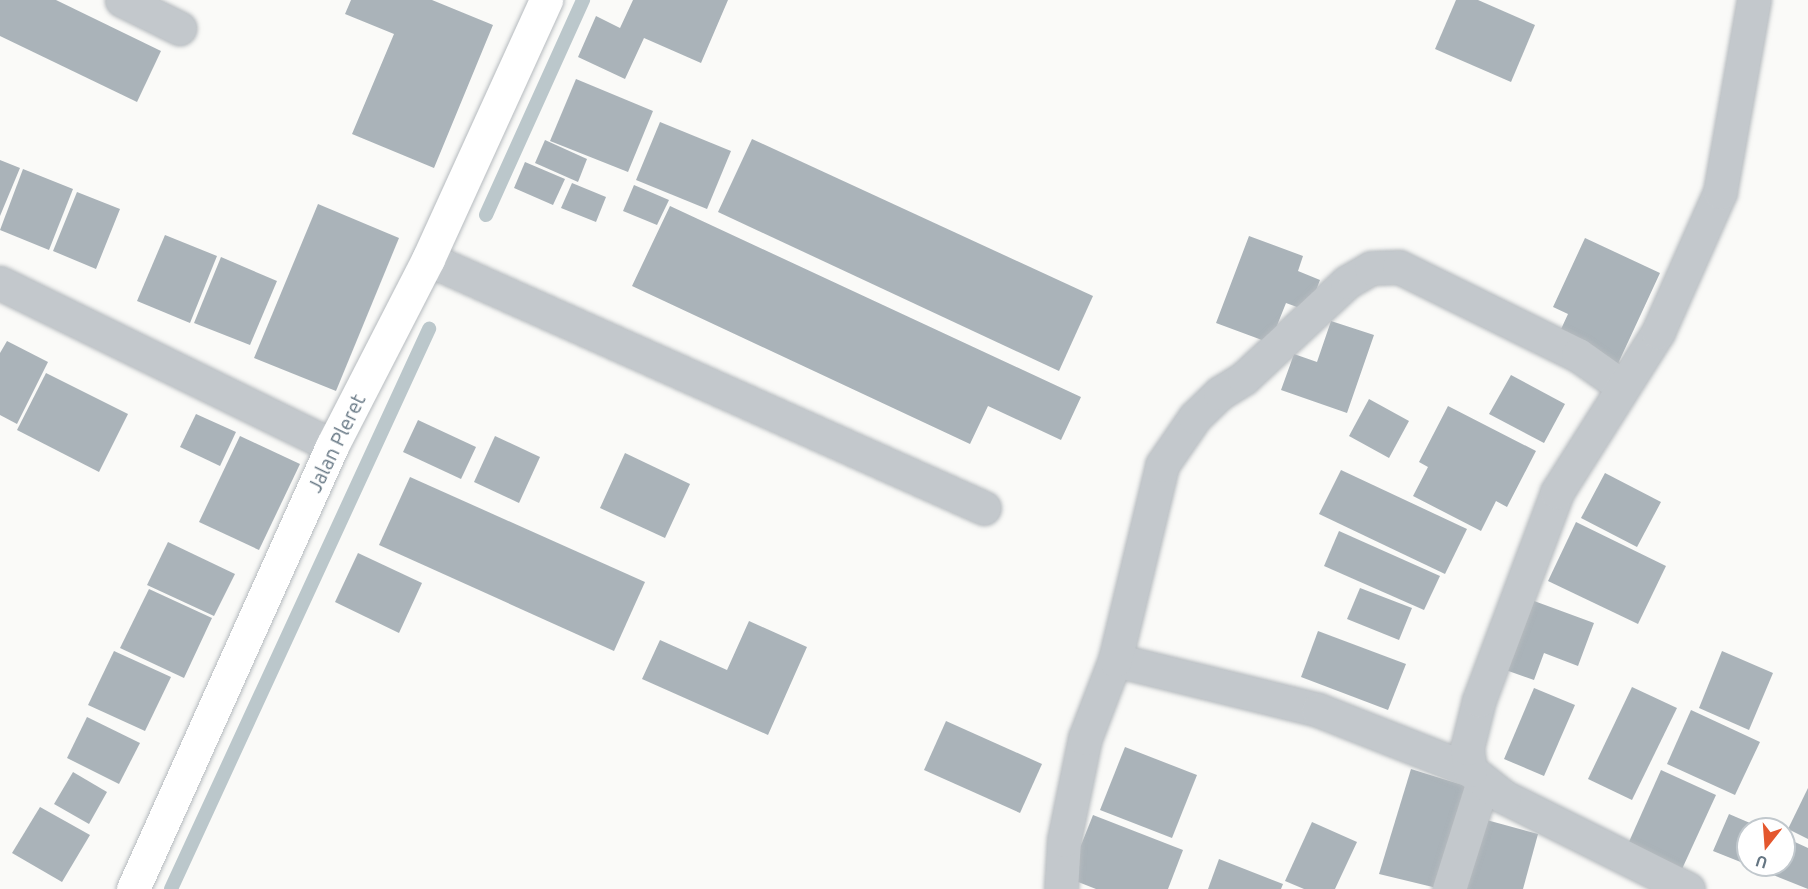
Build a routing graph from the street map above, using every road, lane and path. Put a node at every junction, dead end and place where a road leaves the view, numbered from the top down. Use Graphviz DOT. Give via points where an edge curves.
graph roads {
  1 [pos="122,0"];
  2 [pos="546,0"];
  3 [pos="1754,0"];
  4 [pos="179,28"];
  5 [pos="428,259"];
  6 [pos="0,283"];
  7 [pos="1622,386"];
  8 [pos="333,446"];
  9 [pos="984,508"];
  10 [pos="1115,660"];
  11 [pos="1476,776"];
  12 [pos="133,889"];
  13 [pos="1061,889"];
  14 [pos="1449,889"];
  15 [pos="1688,889"];
  1 -- 4 [label="street"];
  2 -- 5 [label="main road, Jalan Pleret"];
  3 -- 7 [label="street" via="1720,192 1684,282"];
  5 -- 8 [label="main road, Jalan Pleret"];
  5 -- 9 [label="street"];
  6 -- 8 [label="street"];
  7 -- 10 [label="street" via="1578,355 1399,267 1371,268 1347,282 1244,378 1220,393 1195,417 1162,465"];
  7 -- 11 [label="street" via="1557,492 1479,700 1467,748"];
  8 -- 12 [label="main road, Jalan Pleret"];
  10 -- 11 [label="street" via="1318,710"];
  10 -- 13 [label="street" via="1085,738 1064,840"];
  11 -- 14 [label="street"];
  11 -- 15 [label="street" via="1504,797"];
}
